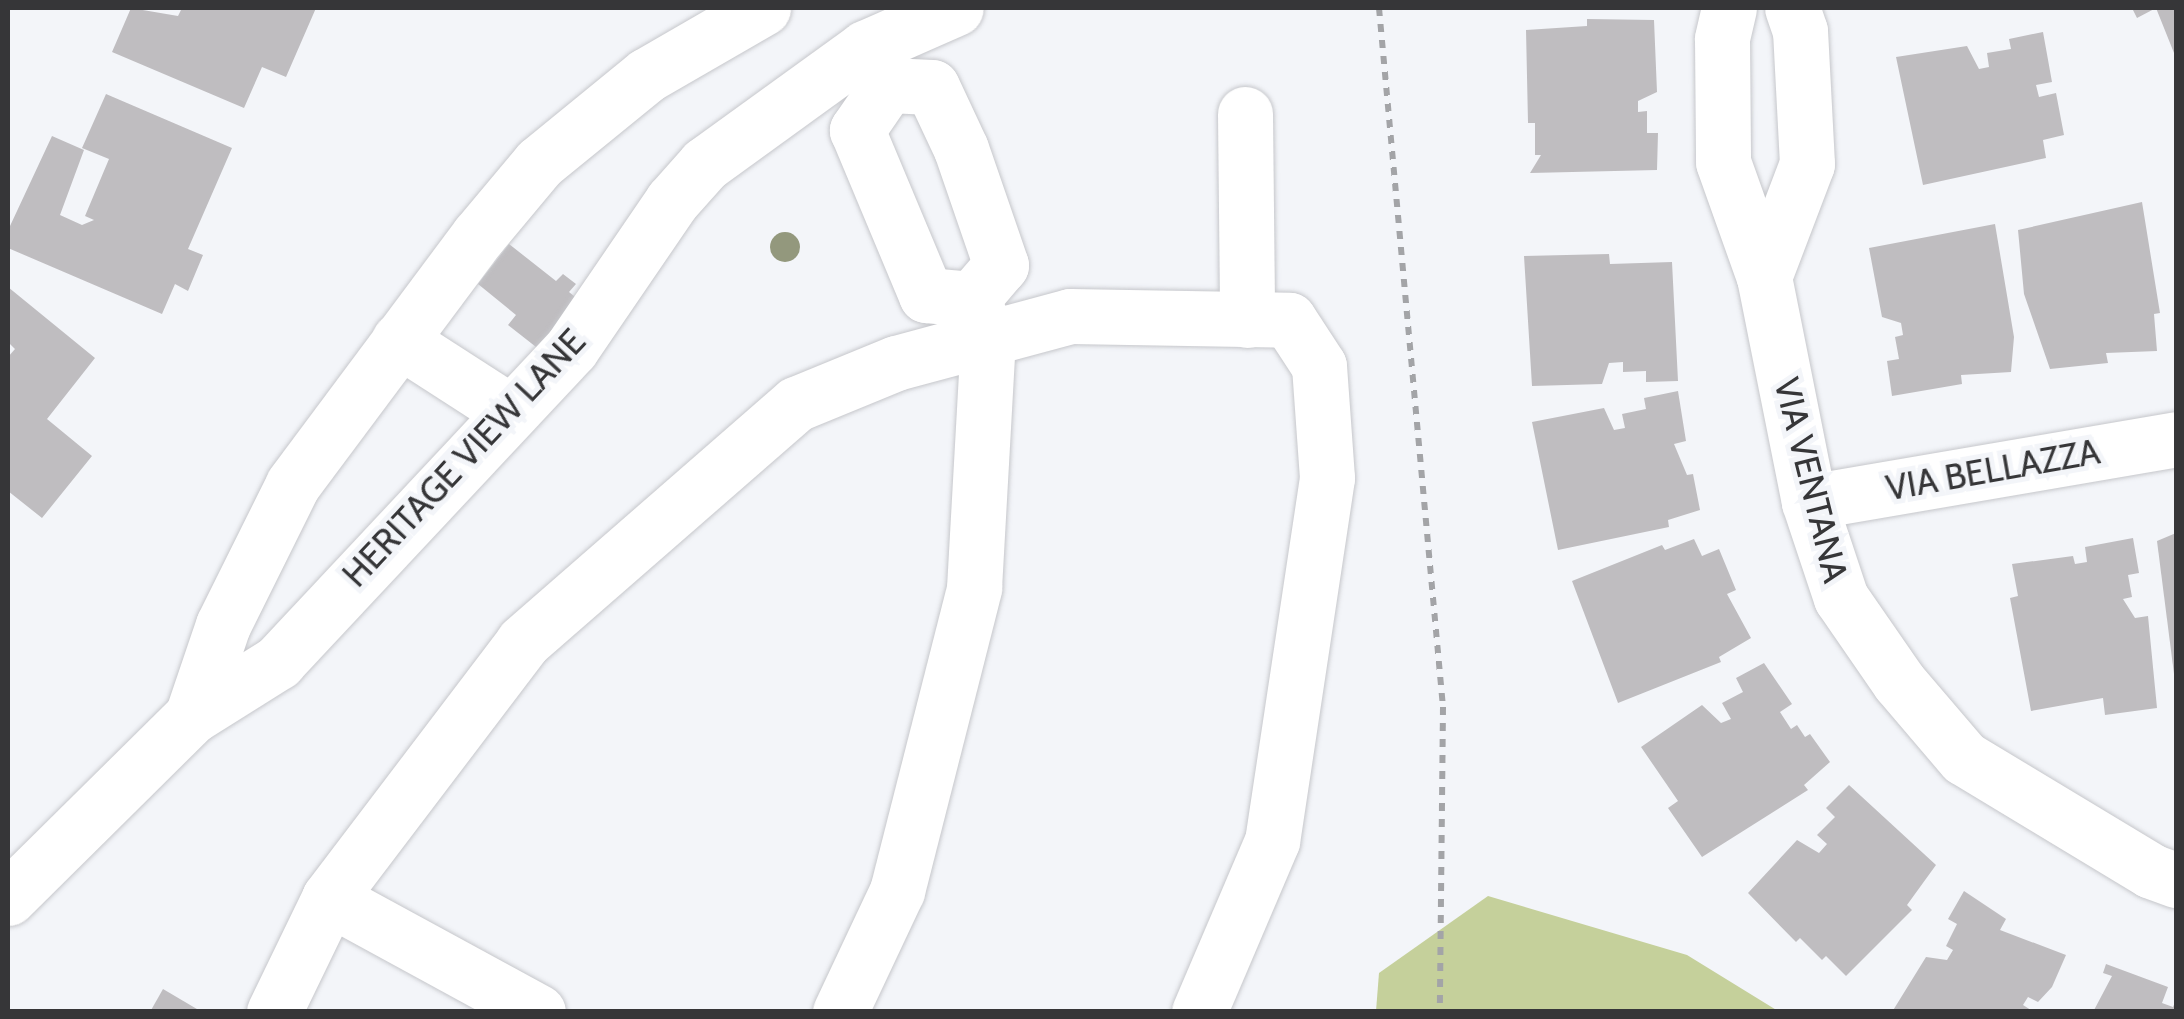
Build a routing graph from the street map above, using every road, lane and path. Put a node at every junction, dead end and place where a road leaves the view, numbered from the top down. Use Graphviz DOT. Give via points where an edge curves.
graph roads {
  1 [pos="763,8"];
  2 [pos="956,8"];
  3 [pos="1380,8"];
  4 [pos="1729,8"];
  5 [pos="1792,8"];
  6 [pos="864,47"];
  7 [pos="1245,114"];
  8 [pos="1764,277"];
  9 [pos="980,317"];
  10 [pos="1246,320"];
  11 [pos="399,340"];
  12 [pos="509,411"];
  13 [pos="2176,438"];
  14 [pos="1810,502"];
  15 [pos="192,716"];
  16 [pos="2176,880"];
  17 [pos="8,898"];
  18 [pos="329,898"];
  19 [pos="274,1012"];
  20 [pos="538,1012"];
  21 [pos="840,1012"];
  22 [pos="1199,1012"];
  23 [pos="1440,1012"];
  1 -- 11 [label="street, HERITAGE VIEW LANE" via="646,75 539,163"];
  2 -- 6 [label="street, HERITAGE VIEW LANE"];
  3 -- 23 [label="path" via="1444,707"];
  4 -- 8 [label="street, VIA VENTANA" via="1722,39 1723,162"];
  5 -- 8 [label="street" via="1800,31 1808,164"];
  6 -- 9 [label="street" via="857,130 926,295"];
  6 -- 9 [label="street" via="932,86 960,148 1001,265"];
  6 -- 12 [label="street, HERITAGE VIEW LANE" via="705,164 672,201 571,349"];
  7 -- 10 [label="street"];
  8 -- 14 [label="street, VIA VENTANA"];
  9 -- 10 [label="street"];
  9 -- 18 [label="street" via="796,404 523,642"];
  9 -- 21 [label="street" via="974,588 897,891"];
  10 -- 22 [label="street" via="1290,320 1319,366 1327,478 1272,841"];
  11 -- 12 [label="street"];
  11 -- 15 [label="street, HERITAGE VIEW LANE" via="293,484 223,624"];
  12 -- 15 [label="street, HERITAGE VIEW LANE" via="278,662"];
  13 -- 14 [label="street, VIA BELLAZZA"];
  14 -- 16 [label="street, VIA VENTANA" via="1842,598 1899,682 1964,758"];
  15 -- 17 [label="street, HERITAGE VIEW LANE"];
  18 -- 19 [label="street"];
  18 -- 20 [label="street"];
}
